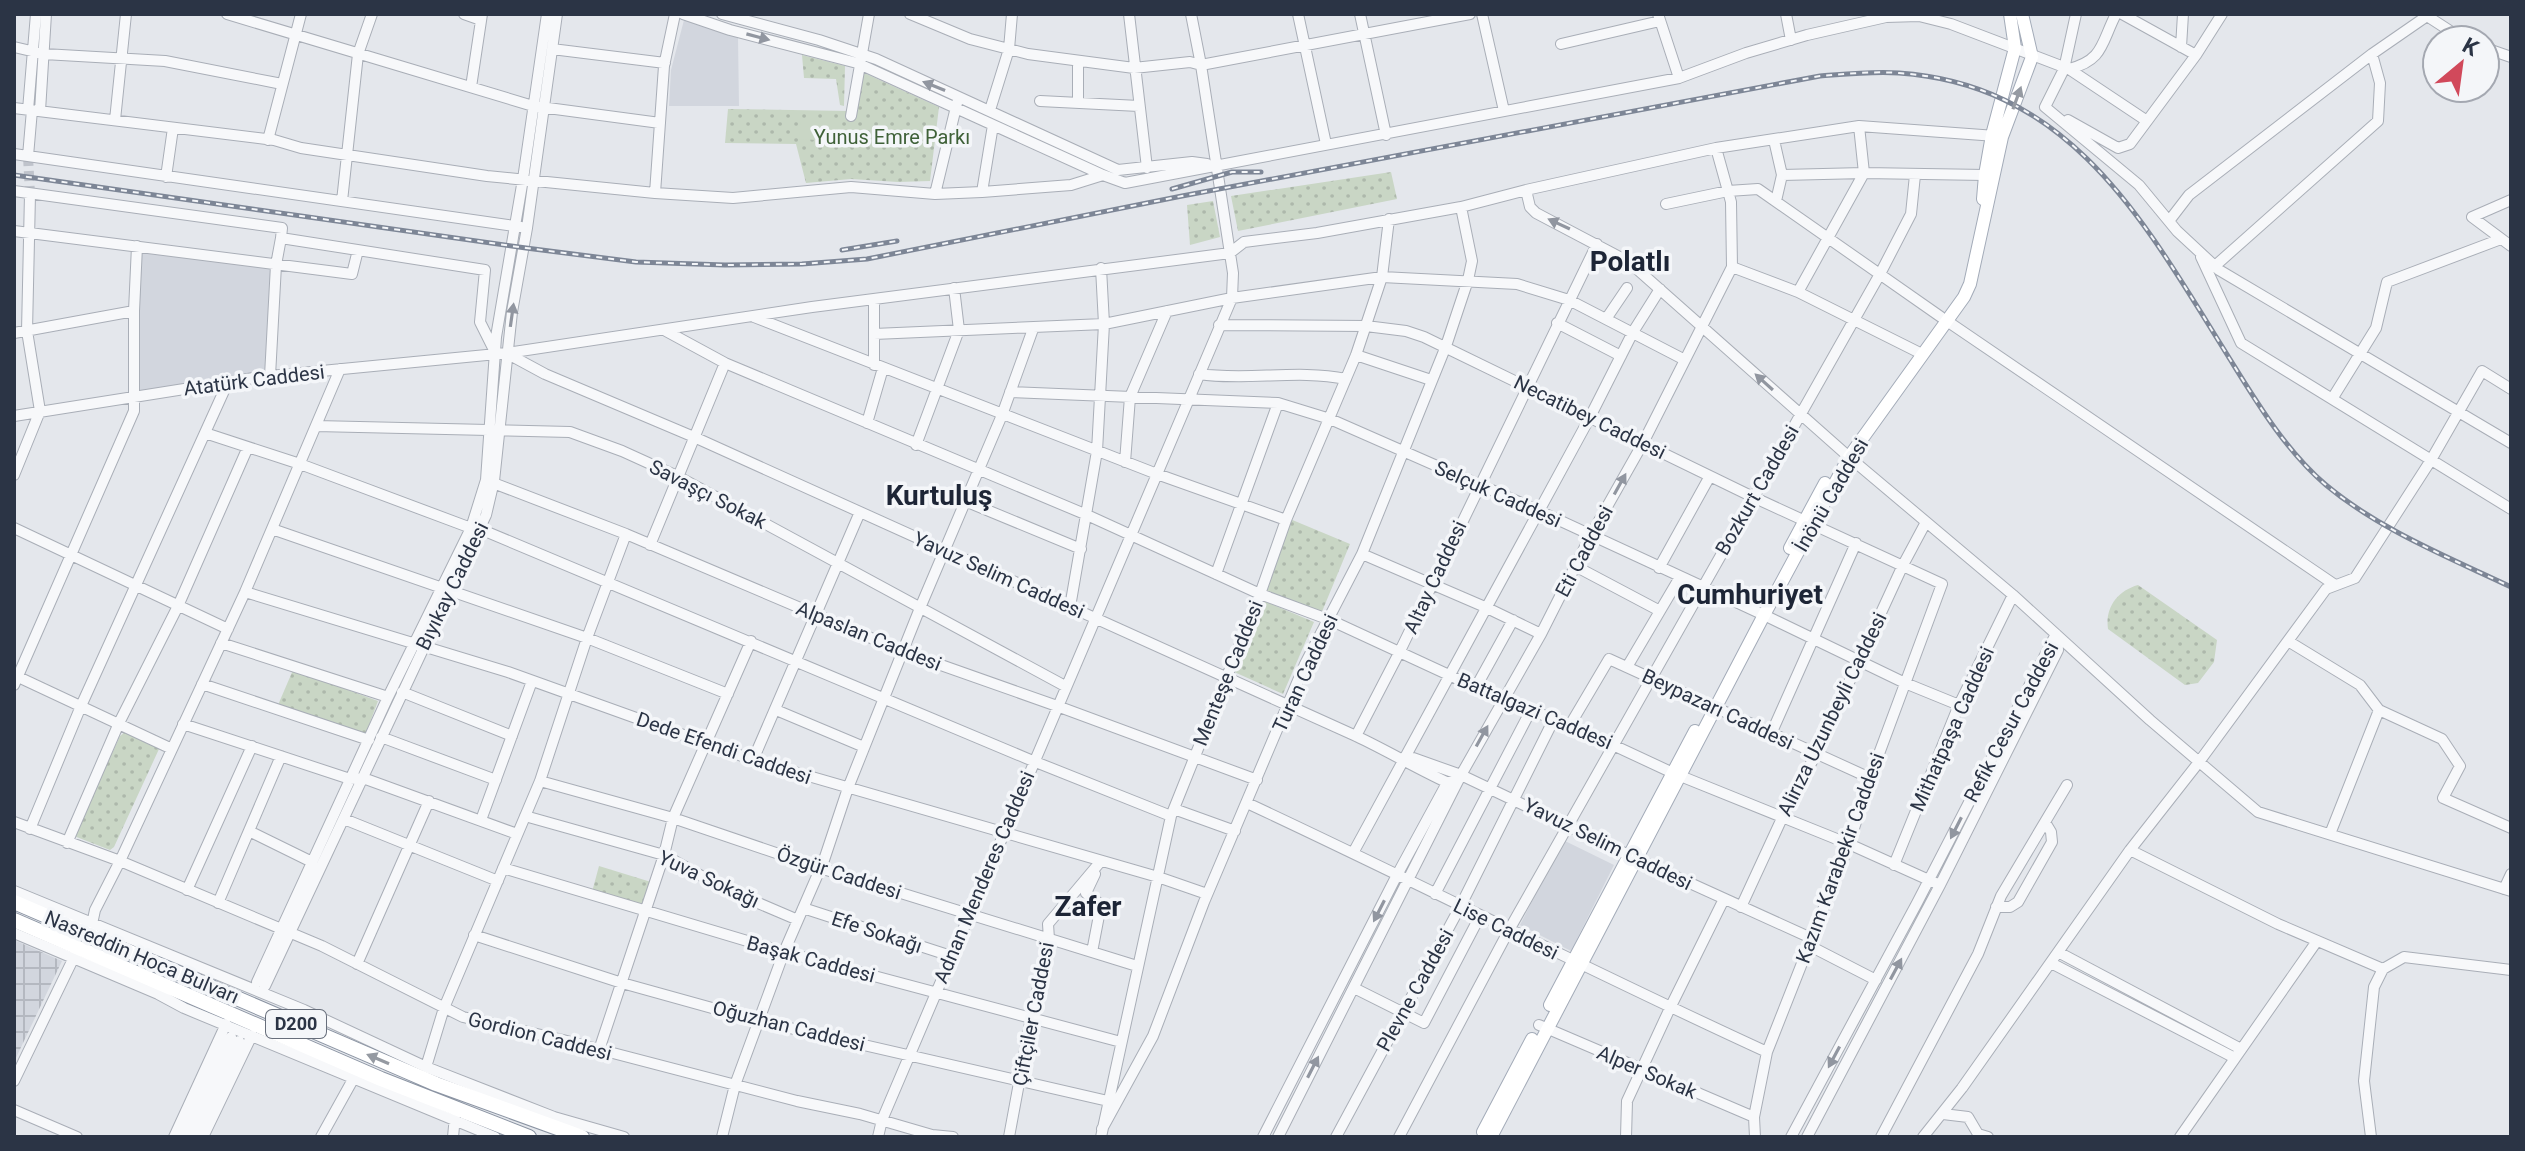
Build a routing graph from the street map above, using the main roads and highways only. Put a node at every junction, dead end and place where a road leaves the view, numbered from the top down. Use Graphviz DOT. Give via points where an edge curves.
graph roads {
  1 [pos="2019,14"];
  2 [pos="1997,136"];
  3 [pos="1944,319"];
  4 [pos="1846,455"];
  5 [pos="14,902"];
  6 [pos="14,920"];
  7 [pos="1486,1135"];
  8 [pos="529,1137"];
  9 [pos="582,1137"];
  1 -- 2 [label="main road, İnönü Caddesi"];
  2 -- 1 [label="main road, İnönü Caddesi, one-way" via="2032,57"];
  2 -- 3 [label="main road, İnönü Caddesi" via="1965,280"];
  2 -- 3 [label="main road, İnönü Caddesi" via="1970,284"];
  3 -- 4 [label="main road, İnönü Caddesi"];
  3 -- 4 [label="main road, İnönü Caddesi"];
  4 -- 7 [label="main road, İnönü Caddesi"];
  9 -- 5 [label="highway, Nasreddin Hoca Bulvarı / D200, one-way" via="415,1075"];
  6 -- 8 [label="highway, Nasreddin Hoca Bulvarı / D200" via="76,953 455,1116"];
}
